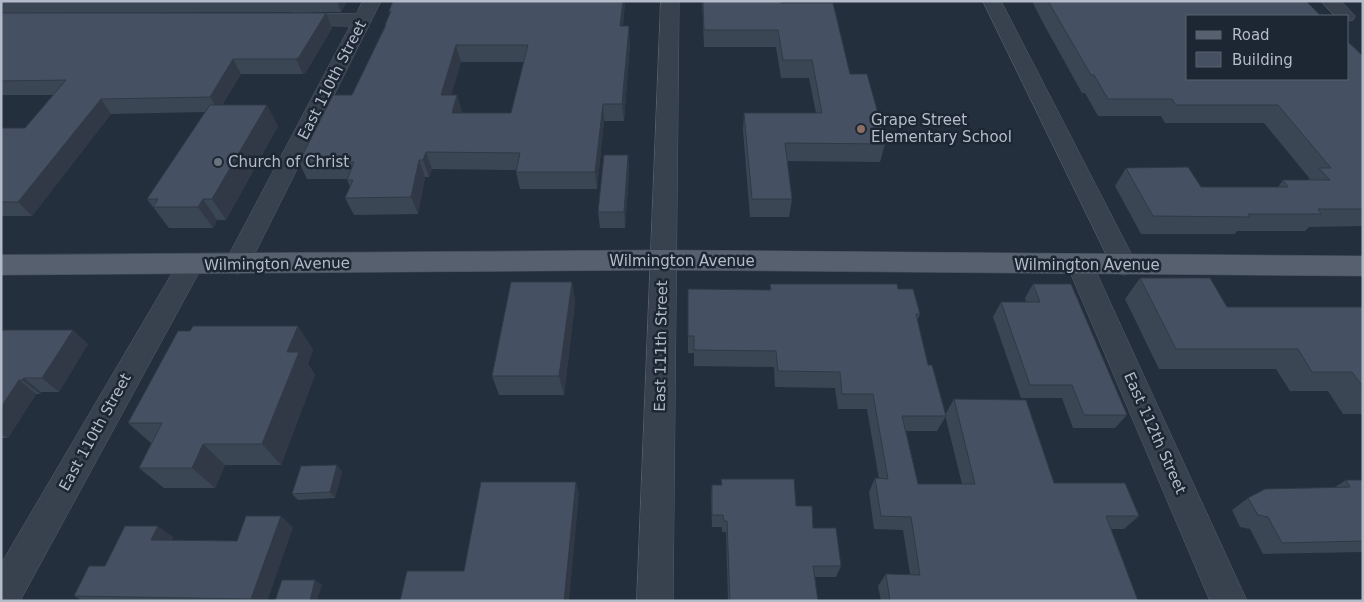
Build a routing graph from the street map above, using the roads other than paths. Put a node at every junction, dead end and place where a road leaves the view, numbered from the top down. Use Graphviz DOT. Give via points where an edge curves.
graph roads {
  1 [pos="670,1"];
  2 [pos="992,1"];
  3 [pos="1330,1"];
  4 [pos="367,10"];
  5 [pos="1344,15"];
  6 [pos="275,19"];
  7 [pos="663,260"];
  8 [pos="236,264"];
  9 [pos="1,265"];
  10 [pos="190,265"];
  11 [pos="1080,265"];
  12 [pos="1124,265"];
  13 [pos="1363,266"];
  14 [pos="1,599"];
  15 [pos="655,601"];
  16 [pos="1229,601"];
  1 -- 7 [label="street, East 111th Street"];
  2 -- 12 [label="street"];
  3 -- 5 [label="street"];
  4 -- 6 [label="street"];
  4 -- 8 [label="street, East 110th Street"];
  7 -- 8 [label="main road, Wilmington Avenue"];
  7 -- 11 [label="main road, Wilmington Avenue"];
  7 -- 15 [label="street, East 111th Street"];
  8 -- 10 [label="main road, Wilmington Avenue"];
  9 -- 10 [label="main road, Wilmington Avenue"];
  10 -- 14 [label="street, East 110th Street"];
  11 -- 12 [label="main road, Wilmington Avenue"];
  11 -- 16 [label="street, East 112th Street"];
  12 -- 13 [label="main road, Wilmington Avenue"];
}
